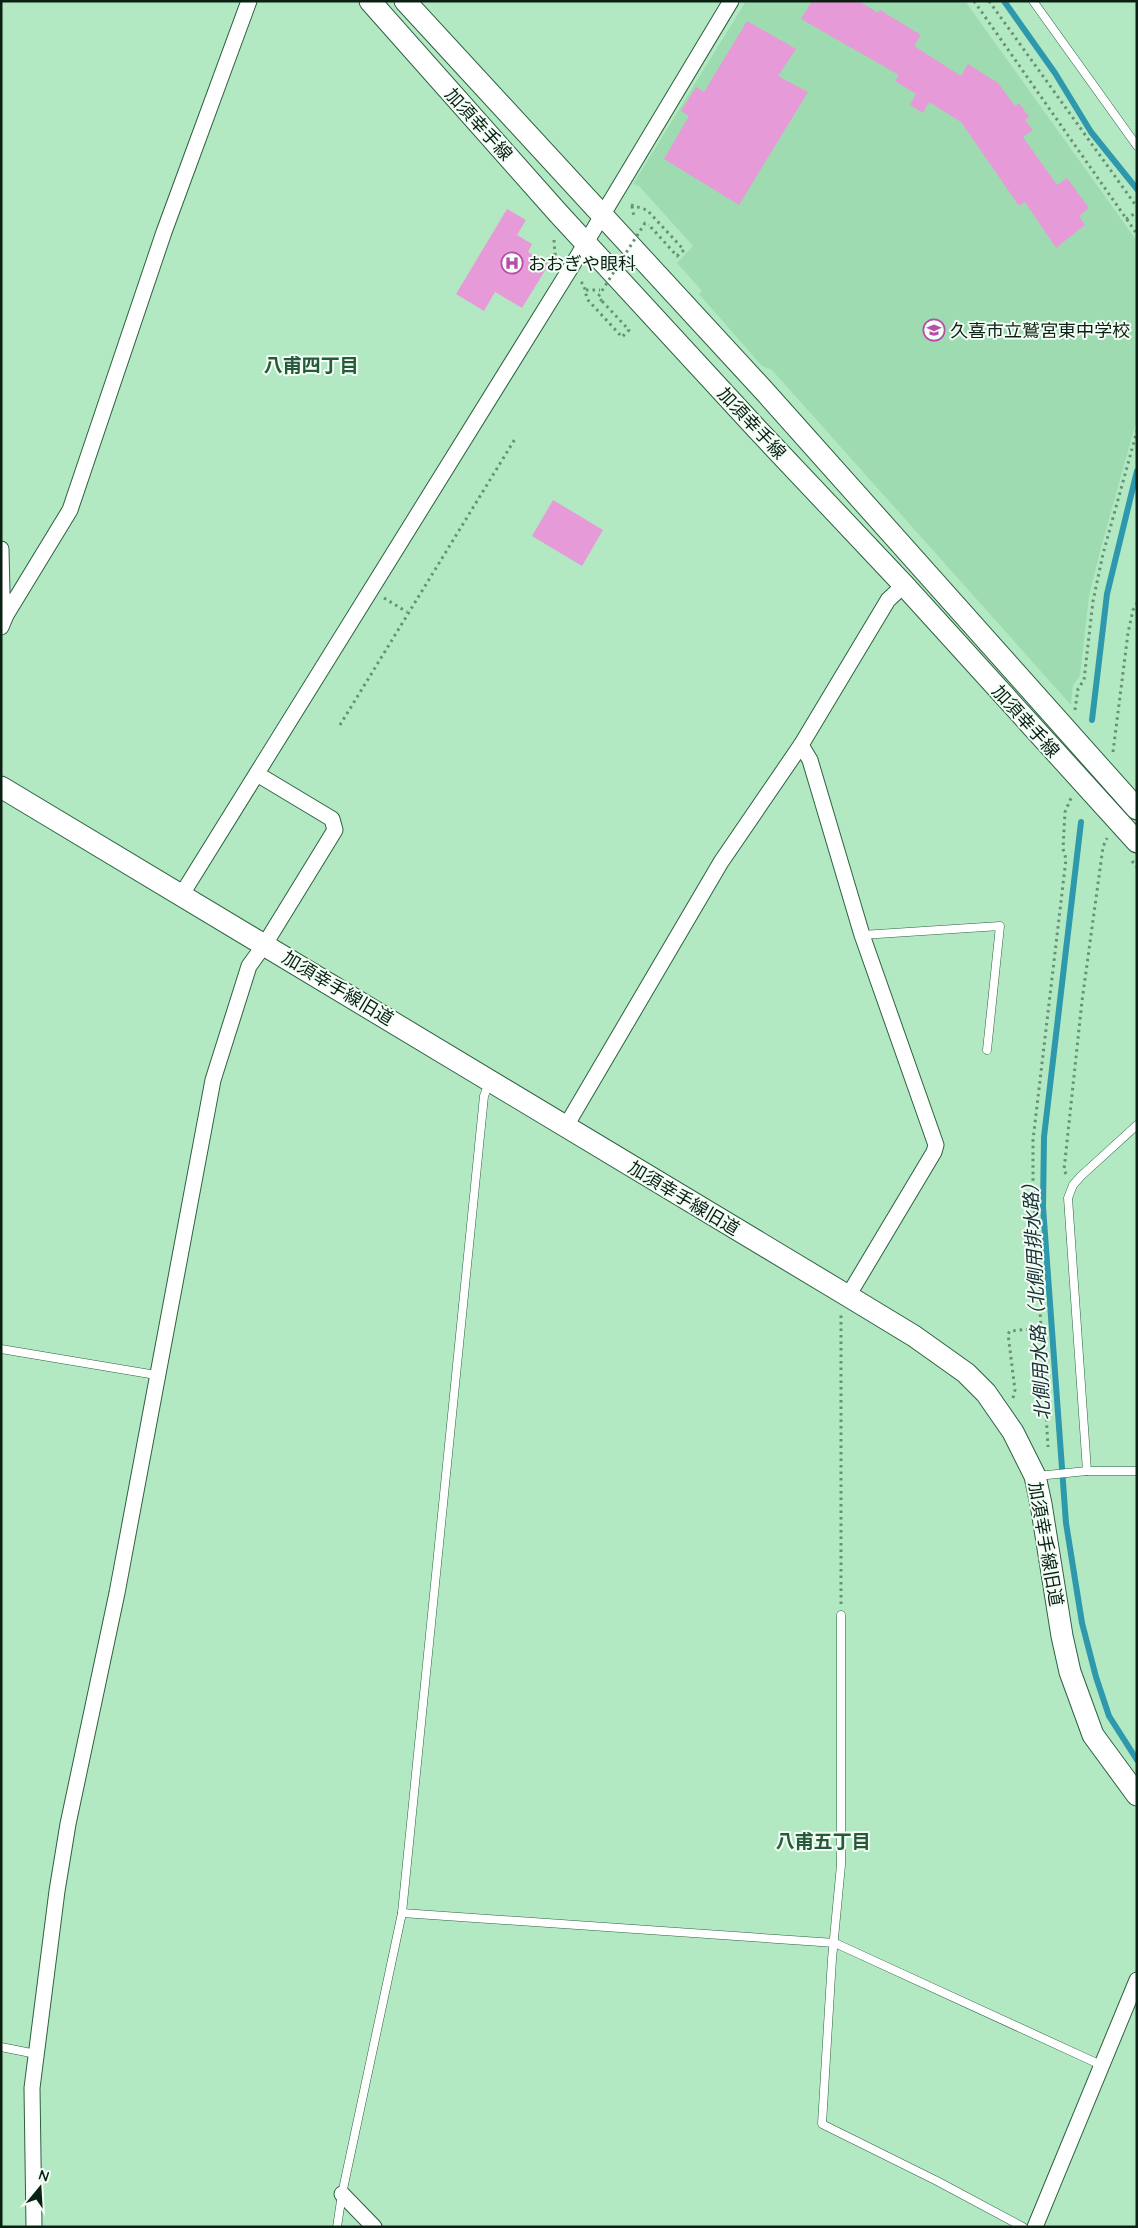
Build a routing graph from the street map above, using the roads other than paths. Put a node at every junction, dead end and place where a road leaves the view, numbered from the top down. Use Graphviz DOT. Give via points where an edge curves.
graph roads {
  1 [pos="248,1"];
  2 [pos="370,1"];
  3 [pos="405,1"];
  4 [pos="731,1"];
  5 [pos="1033,1"];
  6 [pos="1137,146"];
  7 [pos="602,215"];
  8 [pos="585,242"];
  9 [pos="1,549"];
  10 [pos="904,585"];
  11 [pos="4,621"];
  12 [pos="802,745"];
  13 [pos="257,774"];
  14 [pos="1,787"];
  15 [pos="1137,809"];
  16 [pos="1137,842"];
  17 [pos="182,894"];
  18 [pos="862,936"];
  19 [pos="265,944"];
  20 [pos="986,1050"];
  21 [pos="491,1080"];
  22 [pos="1137,1125"];
  23 [pos="566,1126"];
  24 [pos="848,1296"];
  25 [pos="1,1349"];
  26 [pos="156,1375"];
  27 [pos="1087,1471"];
  28 [pos="1137,1471"];
  29 [pos="1041,1475"];
  30 [pos="841,1615"];
  31 [pos="1137,1795"];
  32 [pos="402,1913"];
  33 [pos="835,1943"];
  34 [pos="1137,1980"];
  35 [pos="1,2047"];
  36 [pos="36,2054"];
  37 [pos="1101,2065"];
  38 [pos="342,2194"];
  39 [pos="34,2227"];
  40 [pos="337,2227"];
  41 [pos="374,2227"];
  42 [pos="1023,2227"];
  43 [pos="1035,2227"];
  1 -- 11 [label="street" via="164,232 70,510"];
  2 -- 8 [label="main road, 加須幸手線"];
  3 -- 7 [label="main road, 加須幸手線"];
  4 -- 7 [label="street"];
  5 -- 6 [label="lane"];
  7 -- 8 [label="street"];
  7 -- 15 [label="main road, 加須幸手線" via="767,394"];
  8 -- 10 [label="main road, 加須幸手線"];
  8 -- 13 [label="street"];
  9 -- 11 [label="street"];
  10 -- 12 [label="street" via="888,600"];
  10 -- 16 [label="main road, 加須幸手線"];
  12 -- 18 [label="street" via="810,760"];
  12 -- 23 [label="street" via="721,862"];
  13 -- 17 [label="street"];
  13 -- 19 [label="street" via="332,819 335,830"];
  14 -- 17 [label="main road, 加須幸手線旧道"];
  17 -- 19 [label="main road, 加須幸手線旧道"];
  18 -- 20 [label="lane" via="1000,926"];
  18 -- 24 [label="street" via="936,1145"];
  19 -- 21 [label="main road, 加須幸手線旧道"];
  19 -- 26 [label="street" via="249,966 213,1080"];
  21 -- 23 [label="main road, 加須幸手線旧道"];
  21 -- 32 [label="lane" via="484,1096"];
  22 -- 27 [label="lane" via="1073,1185 1068,1198"];
  23 -- 24 [label="main road, 加須幸手線旧道"];
  24 -- 29 [label="main road, 加須幸手線旧道" via="966,1373 999,1411"];
  25 -- 26 [label="lane"];
  26 -- 36 [label="street" via="117,1593 68,1824"];
  27 -- 28 [label="lane"];
  27 -- 29 [label="lane"];
  29 -- 31 [label="main road, 加須幸手線旧道" via="1041,1504 1070,1672 1093,1734"];
  30 -- 33 [label="lane" via="841,1865"];
  32 -- 33 [label="lane"];
  32 -- 38 [label="lane"];
  33 -- 37 [label="lane"];
  33 -- 42 [label="lane" via="822,2124"];
  34 -- 37 [label="street"];
  35 -- 36 [label="lane"];
  36 -- 39 [label="street" via="32,2098"];
  37 -- 43 [label="street"];
  38 -- 40 [label="lane"];
  38 -- 41 [label="street"];
}
